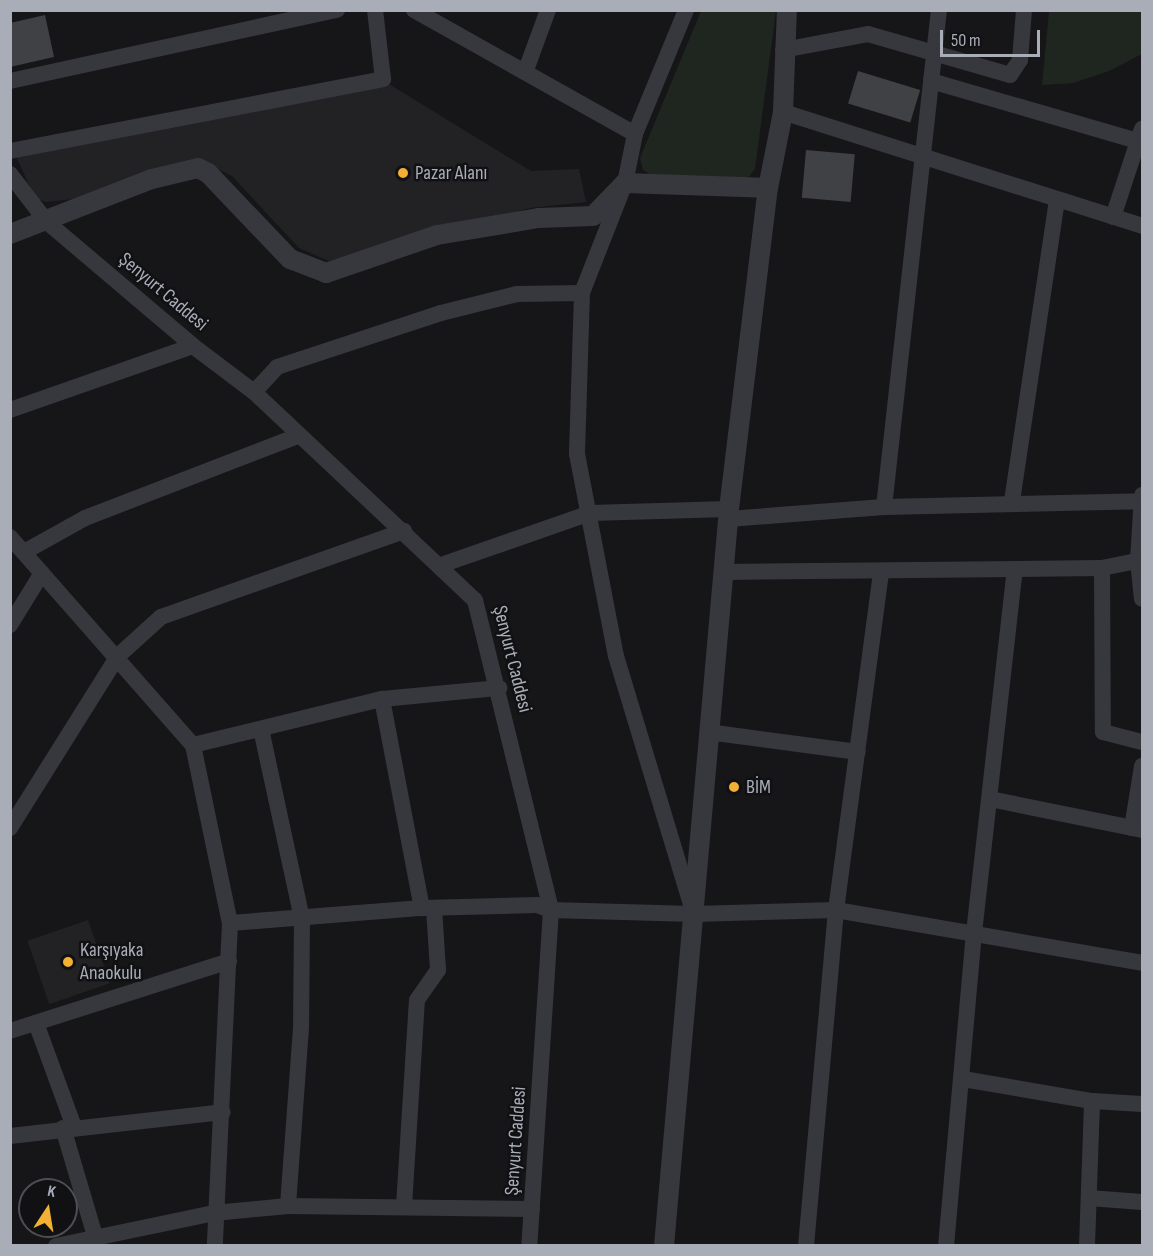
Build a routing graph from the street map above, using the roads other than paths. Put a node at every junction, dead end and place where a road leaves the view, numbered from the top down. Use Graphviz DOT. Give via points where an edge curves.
graph roads {
  1 [pos="337,10"];
  2 [pos="375,10"];
  3 [pos="414,10"];
  4 [pos="549,10"];
  5 [pos="686,10"];
  6 [pos="787,10"];
  7 [pos="939,10"];
  8 [pos="1024,10"];
  9 [pos="783,50"];
  10 [pos="934,53"];
  11 [pos="526,70"];
  12 [pos="10,81"];
  13 [pos="931,81"];
  14 [pos="783,112"];
  15 [pos="635,134"];
  16 [pos="1140,135"];
  17 [pos="10,151"];
  18 [pos="922,156"];
  19 [pos="10,174"];
  20 [pos="624,183"];
  21 [pos="768,188"];
  22 [pos="1057,201"];
  23 [pos="1113,217"];
  24 [pos="47,222"];
  25 [pos="1143,226"];
  26 [pos="10,234"];
  27 [pos="582,293"];
  28 [pos="193,346"];
  29 [pos="254,392"];
  30 [pos="10,410"];
  31 [pos="300,435"];
  32 [pos="1142,498"];
  33 [pos="1012,501"];
  34 [pos="884,507"];
  35 [pos="590,513"];
  36 [pos="729,514"];
  37 [pos="404,531"];
  38 [pos="10,537"];
  39 [pos="24,552"];
  40 [pos="1140,561"];
  41 [pos="441,566"];
  42 [pos="1102,568"];
  43 [pos="1015,570"];
  44 [pos="725,572"];
  45 [pos="42,573"];
  46 [pos="881,573"];
  47 [pos="1143,599"];
  48 [pos="10,625"];
  49 [pos="118,656"];
  50 [pos="498,688"];
  51 [pos="381,699"];
  52 [pos="261,729"];
  53 [pos="708,732"];
  54 [pos="1143,742"];
  55 [pos="193,745"];
  56 [pos="858,752"];
  57 [pos="1143,766"];
  58 [pos="990,799"];
  59 [pos="10,828"];
  60 [pos="1137,829"];
  61 [pos="428,908"];
  62 [pos="551,910"];
  63 [pos="836,910"];
  64 [pos="694,914"];
  65 [pos="302,919"];
  66 [pos="231,923"];
  67 [pos="974,933"];
  68 [pos="229,961"];
  69 [pos="1143,963"];
  70 [pos="36,1023"];
  71 [pos="10,1031"];
  72 [pos="963,1080"];
  73 [pos="1092,1101"];
  74 [pos="1143,1104"];
  75 [pos="223,1112"];
  76 [pos="69,1127"];
  77 [pos="10,1136"];
  78 [pos="1089,1198"];
  79 [pos="1143,1202"];
  80 [pos="288,1206"];
  81 [pos="404,1206"];
  82 [pos="532,1209"];
  83 [pos="214,1213"];
  84 [pos="96,1242"];
  85 [pos="57,1245"];
  86 [pos="215,1245"];
  87 [pos="529,1245"];
  88 [pos="664,1245"];
  89 [pos="806,1245"];
  90 [pos="946,1245"];
  91 [pos="1087,1245"];
  1 -- 12 [label="street"];
  2 -- 17 [label="street" via="383,79"];
  3 -- 11 [label="street"];
  4 -- 11 [label="street"];
  5 -- 15 [label="street"];
  6 -- 9 [label="street"];
  7 -- 10 [label="street"];
  8 -- 10 [label="street" via="1020,60 1010,75"];
  9 -- 10 [label="street" via="868,34"];
  9 -- 14 [label="street"];
  10 -- 13 [label="street"];
  11 -- 15 [label="street"];
  13 -- 16 [label="street"];
  13 -- 18 [label="street"];
  14 -- 18 [label="street"];
  14 -- 21 [label="street"];
  15 -- 20 [label="street"];
  16 -- 23 [label="street"];
  18 -- 22 [label="street"];
  18 -- 34 [label="street"];
  19 -- 24 [label="street, Şenyurt Caddesi"];
  20 -- 21 [label="street"];
  20 -- 24 [label="street" via="593,216 539,218 437,235 326,273 290,259 208,173 198,168 152,179"];
  20 -- 27 [label="street"];
  21 -- 36 [label="street"];
  22 -- 23 [label="street"];
  22 -- 33 [label="street"];
  23 -- 25 [label="street"];
  24 -- 26 [label="street"];
  24 -- 28 [label="street, Şenyurt Caddesi"];
  27 -- 29 [label="street" via="517,294 441,313 277,368"];
  27 -- 35 [label="street" via="577,454"];
  28 -- 29 [label="street, Şenyurt Caddesi"];
  28 -- 30 [label="street"];
  29 -- 31 [label="street, Şenyurt Caddesi"];
  31 -- 37 [label="street, Şenyurt Caddesi"];
  31 -- 39 [label="street" via="85,518"];
  32 -- 33 [label="street"];
  32 -- 40 [label="street"];
  33 -- 34 [label="street"];
  34 -- 36 [label="street"];
  35 -- 36 [label="street"];
  35 -- 41 [label="street"];
  35 -- 64 [label="street" via="616,656"];
  36 -- 44 [label="street"];
  37 -- 41 [label="street, Şenyurt Caddesi"];
  37 -- 49 [label="street" via="161,617"];
  38 -- 39 [label="street"];
  39 -- 45 [label="street"];
  40 -- 42 [label="street"];
  40 -- 47 [label="street"];
  41 -- 50 [label="street, Şenyurt Caddesi" via="475,600"];
  42 -- 43 [label="street"];
  42 -- 54 [label="street" via="1102,732"];
  43 -- 46 [label="street"];
  43 -- 58 [label="street"];
  44 -- 46 [label="street"];
  44 -- 53 [label="street"];
  45 -- 48 [label="street"];
  45 -- 49 [label="street"];
  46 -- 56 [label="street"];
  49 -- 55 [label="street"];
  49 -- 59 [label="street"];
  50 -- 51 [label="street"];
  50 -- 62 [label="street, Şenyurt Caddesi"];
  51 -- 52 [label="street"];
  51 -- 61 [label="street"];
  52 -- 55 [label="street"];
  52 -- 65 [label="street"];
  53 -- 56 [label="street"];
  53 -- 64 [label="street"];
  55 -- 66 [label="street"];
  56 -- 63 [label="street"];
  57 -- 60 [label="street"];
  58 -- 60 [label="street"];
  58 -- 67 [label="street"];
  61 -- 62 [label="street" via="537,905"];
  61 -- 65 [label="street"];
  61 -- 81 [label="street" via="438,970 417,1000"];
  62 -- 64 [label="street"];
  62 -- 82 [label="street, Şenyurt Caddesi"];
  63 -- 64 [label="street"];
  63 -- 67 [label="street"];
  63 -- 89 [label="street"];
  64 -- 88 [label="street"];
  65 -- 66 [label="street"];
  65 -- 80 [label="street" via="301,1028"];
  66 -- 68 [label="street"];
  67 -- 69 [label="street"];
  67 -- 72 [label="street"];
  68 -- 70 [label="street"];
  68 -- 75 [label="street"];
  70 -- 71 [label="street"];
  70 -- 76 [label="street"];
  72 -- 73 [label="street"];
  72 -- 90 [label="street"];
  73 -- 74 [label="street"];
  73 -- 78 [label="street"];
  75 -- 76 [label="street"];
  75 -- 83 [label="street"];
  76 -- 77 [label="street"];
  76 -- 84 [label="street"];
  78 -- 79 [label="street"];
  78 -- 91 [label="street"];
  80 -- 81 [label="street"];
  80 -- 83 [label="street"];
  81 -- 82 [label="street"];
  82 -- 87 [label="street, Şenyurt Caddesi"];
  83 -- 84 [label="street"];
  83 -- 86 [label="street"];
  84 -- 85 [label="street"];
}
